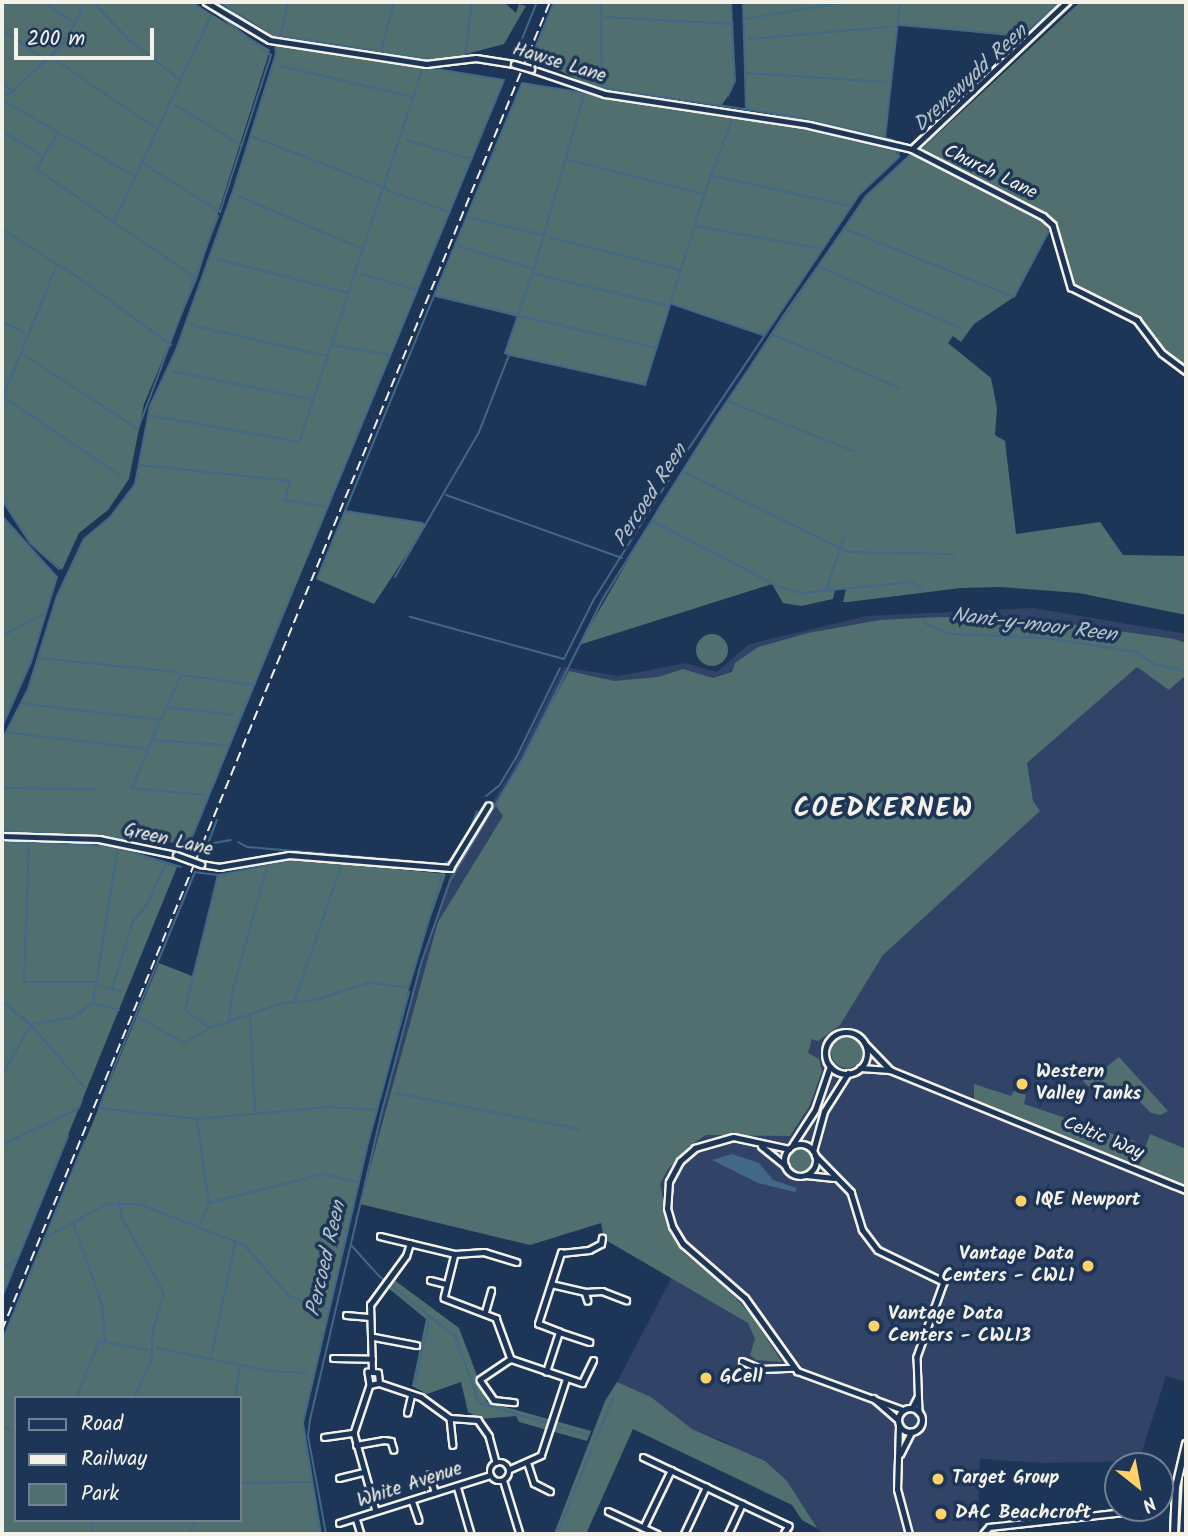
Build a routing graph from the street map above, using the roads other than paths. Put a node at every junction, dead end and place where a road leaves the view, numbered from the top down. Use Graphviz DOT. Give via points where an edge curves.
graph roads {
  1 [pos="206,2"];
  2 [pos="1066,2"];
  3 [pos="914,151"];
  4 [pos="1186,371"];
  5 [pos="488,806"];
  6 [pos="2,836"];
  7 [pos="865,1044"];
  8 [pos="830,1066"];
  9 [pos="860,1068"];
  10 [pos="890,1070"];
  11 [pos="848,1073"];
  12 [pos="760,1145"];
  13 [pos="790,1148"];
  14 [pos="814,1153"];
  15 [pos="786,1166"];
  16 [pos="806,1175"];
  17 [pos="834,1179"];
  18 [pos="1186,1191"];
  19 [pos="380,1236"];
  20 [pos="602,1238"];
  21 [pos="410,1244"];
  22 [pos="455,1254"];
  23 [pos="517,1262"];
  24 [pos="430,1280"];
  25 [pos="446,1284"];
  26 [pos="551,1284"];
  27 [pos="491,1291"];
  28 [pos="585,1292"];
  29 [pos="626,1300"];
  30 [pos="588,1301"];
  31 [pos="485,1312"];
  32 [pos="346,1315"];
  33 [pos="370,1317"];
  34 [pos="559,1332"];
  35 [pos="374,1337"];
  36 [pos="589,1342"];
  37 [pos="416,1345"];
  38 [pos="333,1358"];
  39 [pos="372,1359"];
  40 [pos="511,1359"];
  41 [pos="593,1360"];
  42 [pos="741,1361"];
  43 [pos="793,1368"];
  44 [pos="372,1371"];
  45 [pos="546,1372"];
  46 [pos="566,1379"];
  47 [pos="379,1383"];
  48 [pos="370,1385"];
  49 [pos="411,1395"];
  50 [pos="869,1395"];
  51 [pos="918,1398"];
  52 [pos="514,1402"];
  53 [pos="912,1408"];
  54 [pos="903,1410"];
  55 [pos="919,1412"];
  56 [pos="407,1413"];
  57 [pos="450,1418"];
  58 [pos="897,1419"];
  59 [pos="899,1426"];
  60 [pos="911,1432"];
  61 [pos="354,1433"];
  62 [pos="324,1437"];
  63 [pos="1186,1444"];
  64 [pos="453,1445"];
  65 [pos="356,1446"];
  66 [pos="394,1450"];
  67 [pos="643,1457"];
  68 [pos="898,1457"];
  69 [pos="496,1462"];
  70 [pos="528,1464"];
  71 [pos="510,1469"];
  72 [pos="671,1470"];
  73 [pos="363,1472"];
  74 [pos="430,1474"];
  75 [pos="490,1475"];
  76 [pos="339,1478"];
  77 [pos="1186,1478"];
  78 [pos="504,1482"];
  79 [pos="457,1486"];
  80 [pos="706,1487"];
  81 [pos="550,1491"];
  82 [pos="435,1492"];
  83 [pos="412,1500"];
  84 [pos="742,1504"];
  85 [pos="376,1511"];
  86 [pos="608,1511"];
  87 [pos="1104,1514"];
  88 [pos="356,1518"];
  89 [pos="419,1520"];
  90 [pos="339,1523"];
  91 [pos="643,1528"];
  92 [pos="361,1534"];
  93 [pos="471,1534"];
  94 [pos="520,1534"];
  95 [pos="657,1534"];
  96 [pos="684,1534"];
  97 [pos="728,1534"];
  98 [pos="784,1534"];
  99 [pos="909,1534"];
  100 [pos="983,1534"];
  101 [pos="1174,1534"];
  102 [pos="1183,1534"];
  1 -- 3 [label="street, Hawse Lane, bridge" via="273,41 426,64 475,58 514,64 605,94 809,125"];
  2 -- 3 [label="street"];
  3 -- 4 [label="street, Church Lane" via="1043,216 1053,225 1071,287 1123,310"];
  5 -- 6 [label="street, Green Lane, bridge" via="453,866 289,855 219,867 99,839"];
  7 -- 8 [label="street" via="853,1033 835,1035 825,1051"];
  7 -- 9 [label="street" via="867,1056"];
  7 -- 10 [label="street, Celtic Way"];
  8 -- 11 [label="street"];
  8 -- 13 [label="street" via="815,1110"];
  9 -- 10 [label="street, Celtic Way"];
  9 -- 11 [label="street, Celtic Way"];
  10 -- 18 [label="street, Celtic Way"];
  11 -- 14 [label="street" via="831,1097"];
  12 -- 13 [label="street"];
  12 -- 15 [label="street"];
  12 -- 43 [label="street" via="733,1137 695,1147 673,1171 667,1208 683,1244 745,1298"];
  13 -- 14 [label="street" via="804,1145"];
  13 -- 15 [label="street"];
  14 -- 16 [label="street" via="815,1166"];
  14 -- 17 [label="street"];
  15 -- 16 [label="street" via="792,1173"];
  16 -- 17 [label="street"];
  17 -- 51 [label="street" via="851,1192 862,1229 877,1250 944,1282 917,1357"];
  19 -- 21 [label="street"];
  20 -- 26 [label="street" via="601,1244 589,1250 561,1253"];
  21 -- 22 [label="street"];
  21 -- 33 [label="street" via="372,1299"];
  22 -- 23 [label="street" via="484,1252"];
  22 -- 25 [label="street"];
  24 -- 25 [label="street"];
  25 -- 31 [label="street" via="444,1298"];
  26 -- 28 [label="street"];
  26 -- 34 [label="street" via="538,1324"];
  27 -- 31 [label="street"];
  28 -- 29 [label="street" via="602,1291"];
  28 -- 30 [label="street"];
  31 -- 40 [label="street" via="500,1326"];
  32 -- 33 [label="street"];
  33 -- 35 [label="street"];
  34 -- 36 [label="street"];
  34 -- 45 [label="street"];
  35 -- 37 [label="street"];
  35 -- 39 [label="street"];
  38 -- 39 [label="street"];
  39 -- 44 [label="street"];
  40 -- 45 [label="street"];
  40 -- 52 [label="street" via="480,1380 494,1400"];
  41 -- 46 [label="street" via="586,1381"];
  42 -- 43 [label="street" via="761,1369"];
  43 -- 50 [label="street" via="819,1383"];
  44 -- 47 [label="street" via="380,1374"];
  44 -- 48 [label="street" via="366,1376"];
  45 -- 46 [label="street"];
  46 -- 70 [label="street" via="541,1455"];
  47 -- 48 [label="street"];
  47 -- 49 [label="street"];
  48 -- 61 [label="street"];
  49 -- 56 [label="street"];
  49 -- 57 [label="street" via="428,1400"];
  50 -- 54 [label="street"];
  50 -- 58 [label="street"];
  51 -- 53 [label="street"];
  51 -- 55 [label="street"];
  53 -- 54 [label="street"];
  53 -- 55 [label="street"];
  54 -- 58 [label="street"];
  55 -- 60 [label="street" via="920,1426"];
  57 -- 64 [label="street"];
  57 -- 69 [label="street" via="478,1420 489,1436"];
  58 -- 59 [label="street"];
  59 -- 60 [label="street"];
  59 -- 68 [label="street"];
  60 -- 68 [label="street"];
  61 -- 62 [label="street"];
  61 -- 65 [label="street"];
  63 -- 101 [label="main road" via="1176,1487"];
  65 -- 66 [label="street" via="384,1440 391,1441"];
  65 -- 73 [label="street"];
  67 -- 72 [label="street"];
  68 -- 99 [label="street" via="898,1497"];
  69 -- 71 [label="street" via="506,1463"];
  69 -- 75 [label="street"];
  70 -- 71 [label="street"];
  70 -- 81 [label="street" via="534,1483"];
  71 -- 78 [label="street"];
  72 -- 80 [label="street"];
  72 -- 91 [label="street"];
  73 -- 76 [label="street"];
  73 -- 85 [label="street"];
  74 -- 82 [label="street"];
  75 -- 78 [label="street"];
  75 -- 79 [label="street, White Avenue"];
  77 -- 102 [label="main road"];
  78 -- 94 [label="street"];
  79 -- 82 [label="street, White Avenue"];
  79 -- 93 [label="street"];
  80 -- 84 [label="street"];
  80 -- 96 [label="street"];
  82 -- 83 [label="street, White Avenue"];
  83 -- 85 [label="street, White Avenue"];
  83 -- 89 [label="street"];
  84 -- 97 [label="street"];
  84 -- 98 [label="street" via="789,1526"];
  85 -- 88 [label="street, White Avenue"];
  86 -- 91 [label="street"];
  87 -- 100 [label="street" via="989,1527"];
  88 -- 90 [label="street, White Avenue"];
  88 -- 92 [label="street"];
  91 -- 95 [label="street"];
}
